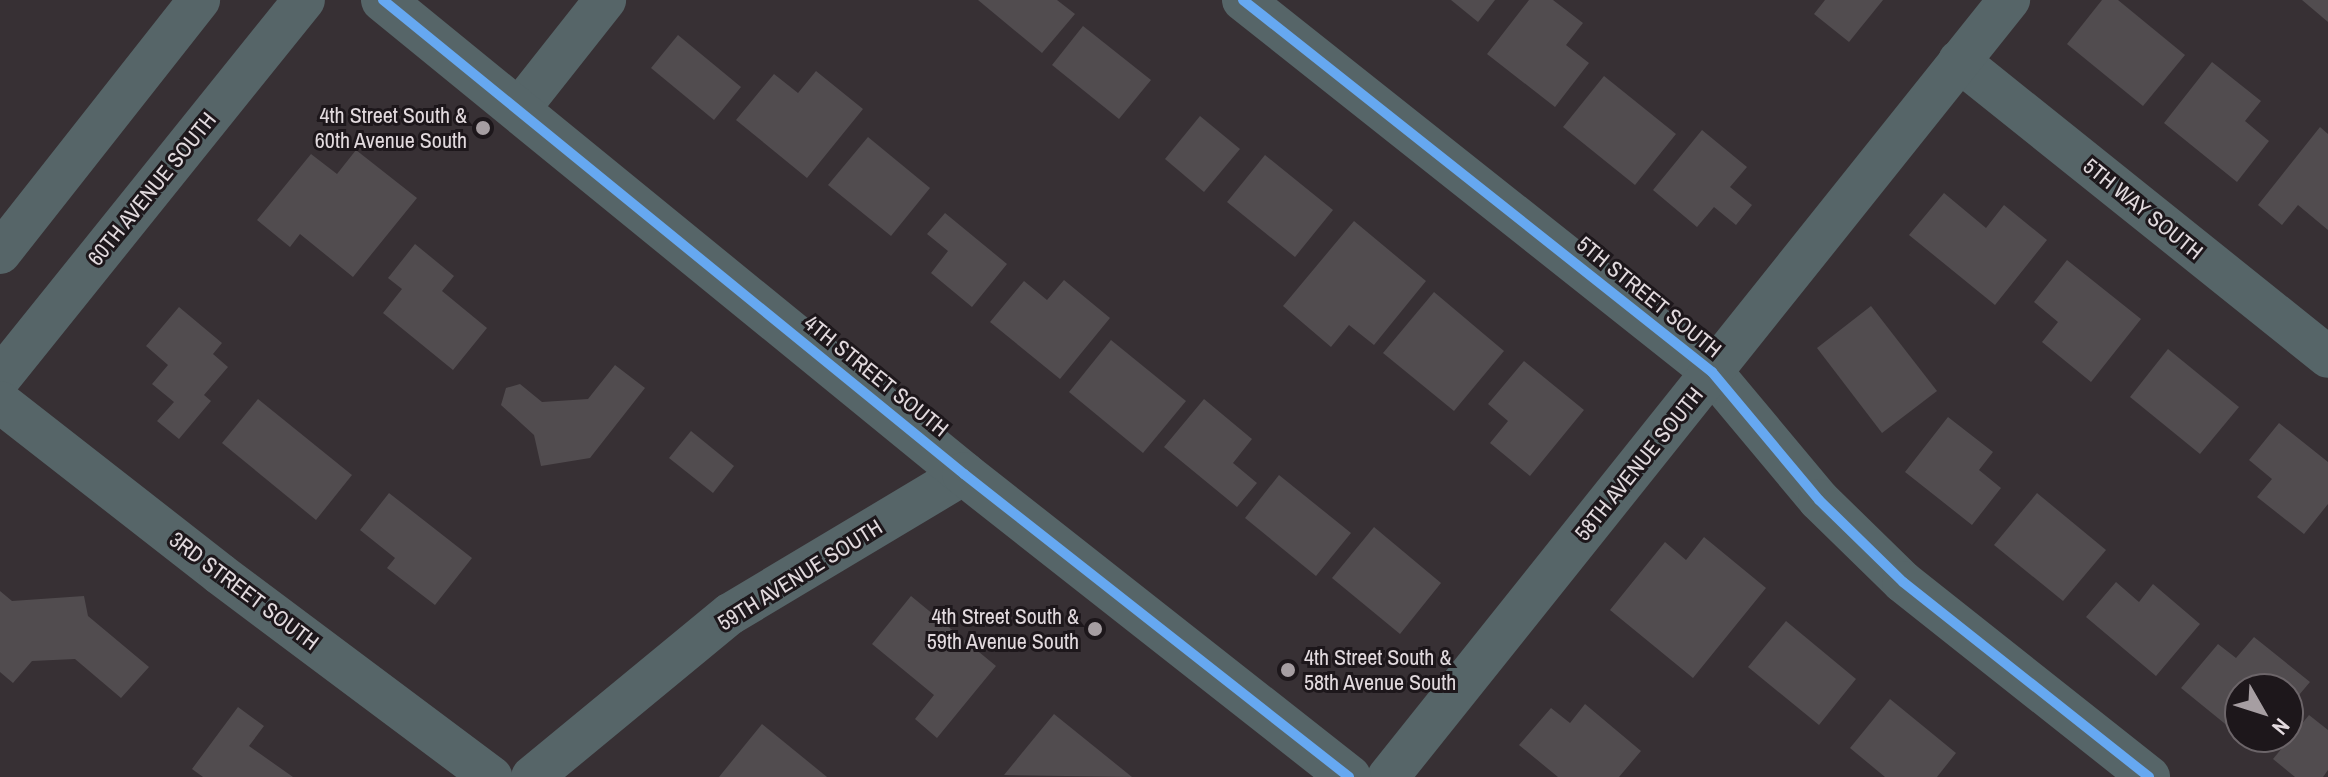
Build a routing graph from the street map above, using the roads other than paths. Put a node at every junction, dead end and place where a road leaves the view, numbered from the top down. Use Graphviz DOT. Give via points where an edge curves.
graph roads {
  1 [pos="199,0"];
  2 [pos="304,0"];
  3 [pos="383,0"];
  4 [pos="605,0"];
  5 [pos="1243,0"];
  6 [pos="2009,0"];
  7 [pos="1959,61"];
  8 [pos="519,109"];
  9 [pos="0,253"];
  10 [pos="2328,357"];
  11 [pos="1712,372"];
  12 [pos="0,378"];
  13 [pos="0,402"];
  14 [pos="964,474"];
  15 [pos="491,777"];
  16 [pos="532,777"];
  17 [pos="1349,777"];
  18 [pos="1388,777"];
  19 [pos="2149,777"];
  1 -- 9 [label="street"];
  2 -- 12 [label="street, 60TH AVENUE SOUTH"];
  3 -- 8 [label="street, 4TH STREET SOUTH"];
  4 -- 8 [label="street"];
  5 -- 11 [label="street, 5TH STREET SOUTH"];
  6 -- 7 [label="street, 58TH AVENUE SOUTH"];
  7 -- 10 [label="street, 5TH WAY SOUTH"];
  7 -- 11 [label="street, 58TH AVENUE SOUTH"];
  8 -- 14 [label="street, 4TH STREET SOUTH"];
  11 -- 18 [label="street, 58TH AVENUE SOUTH"];
  11 -- 19 [label="street, 5TH STREET SOUTH" via="1819,500 1903,582"];
  13 -- 15 [label="street, 3RD STREET SOUTH"];
  14 -- 16 [label="street, 59TH AVENUE SOUTH" via="730,614"];
  14 -- 17 [label="street, 4TH STREET SOUTH"];
}
